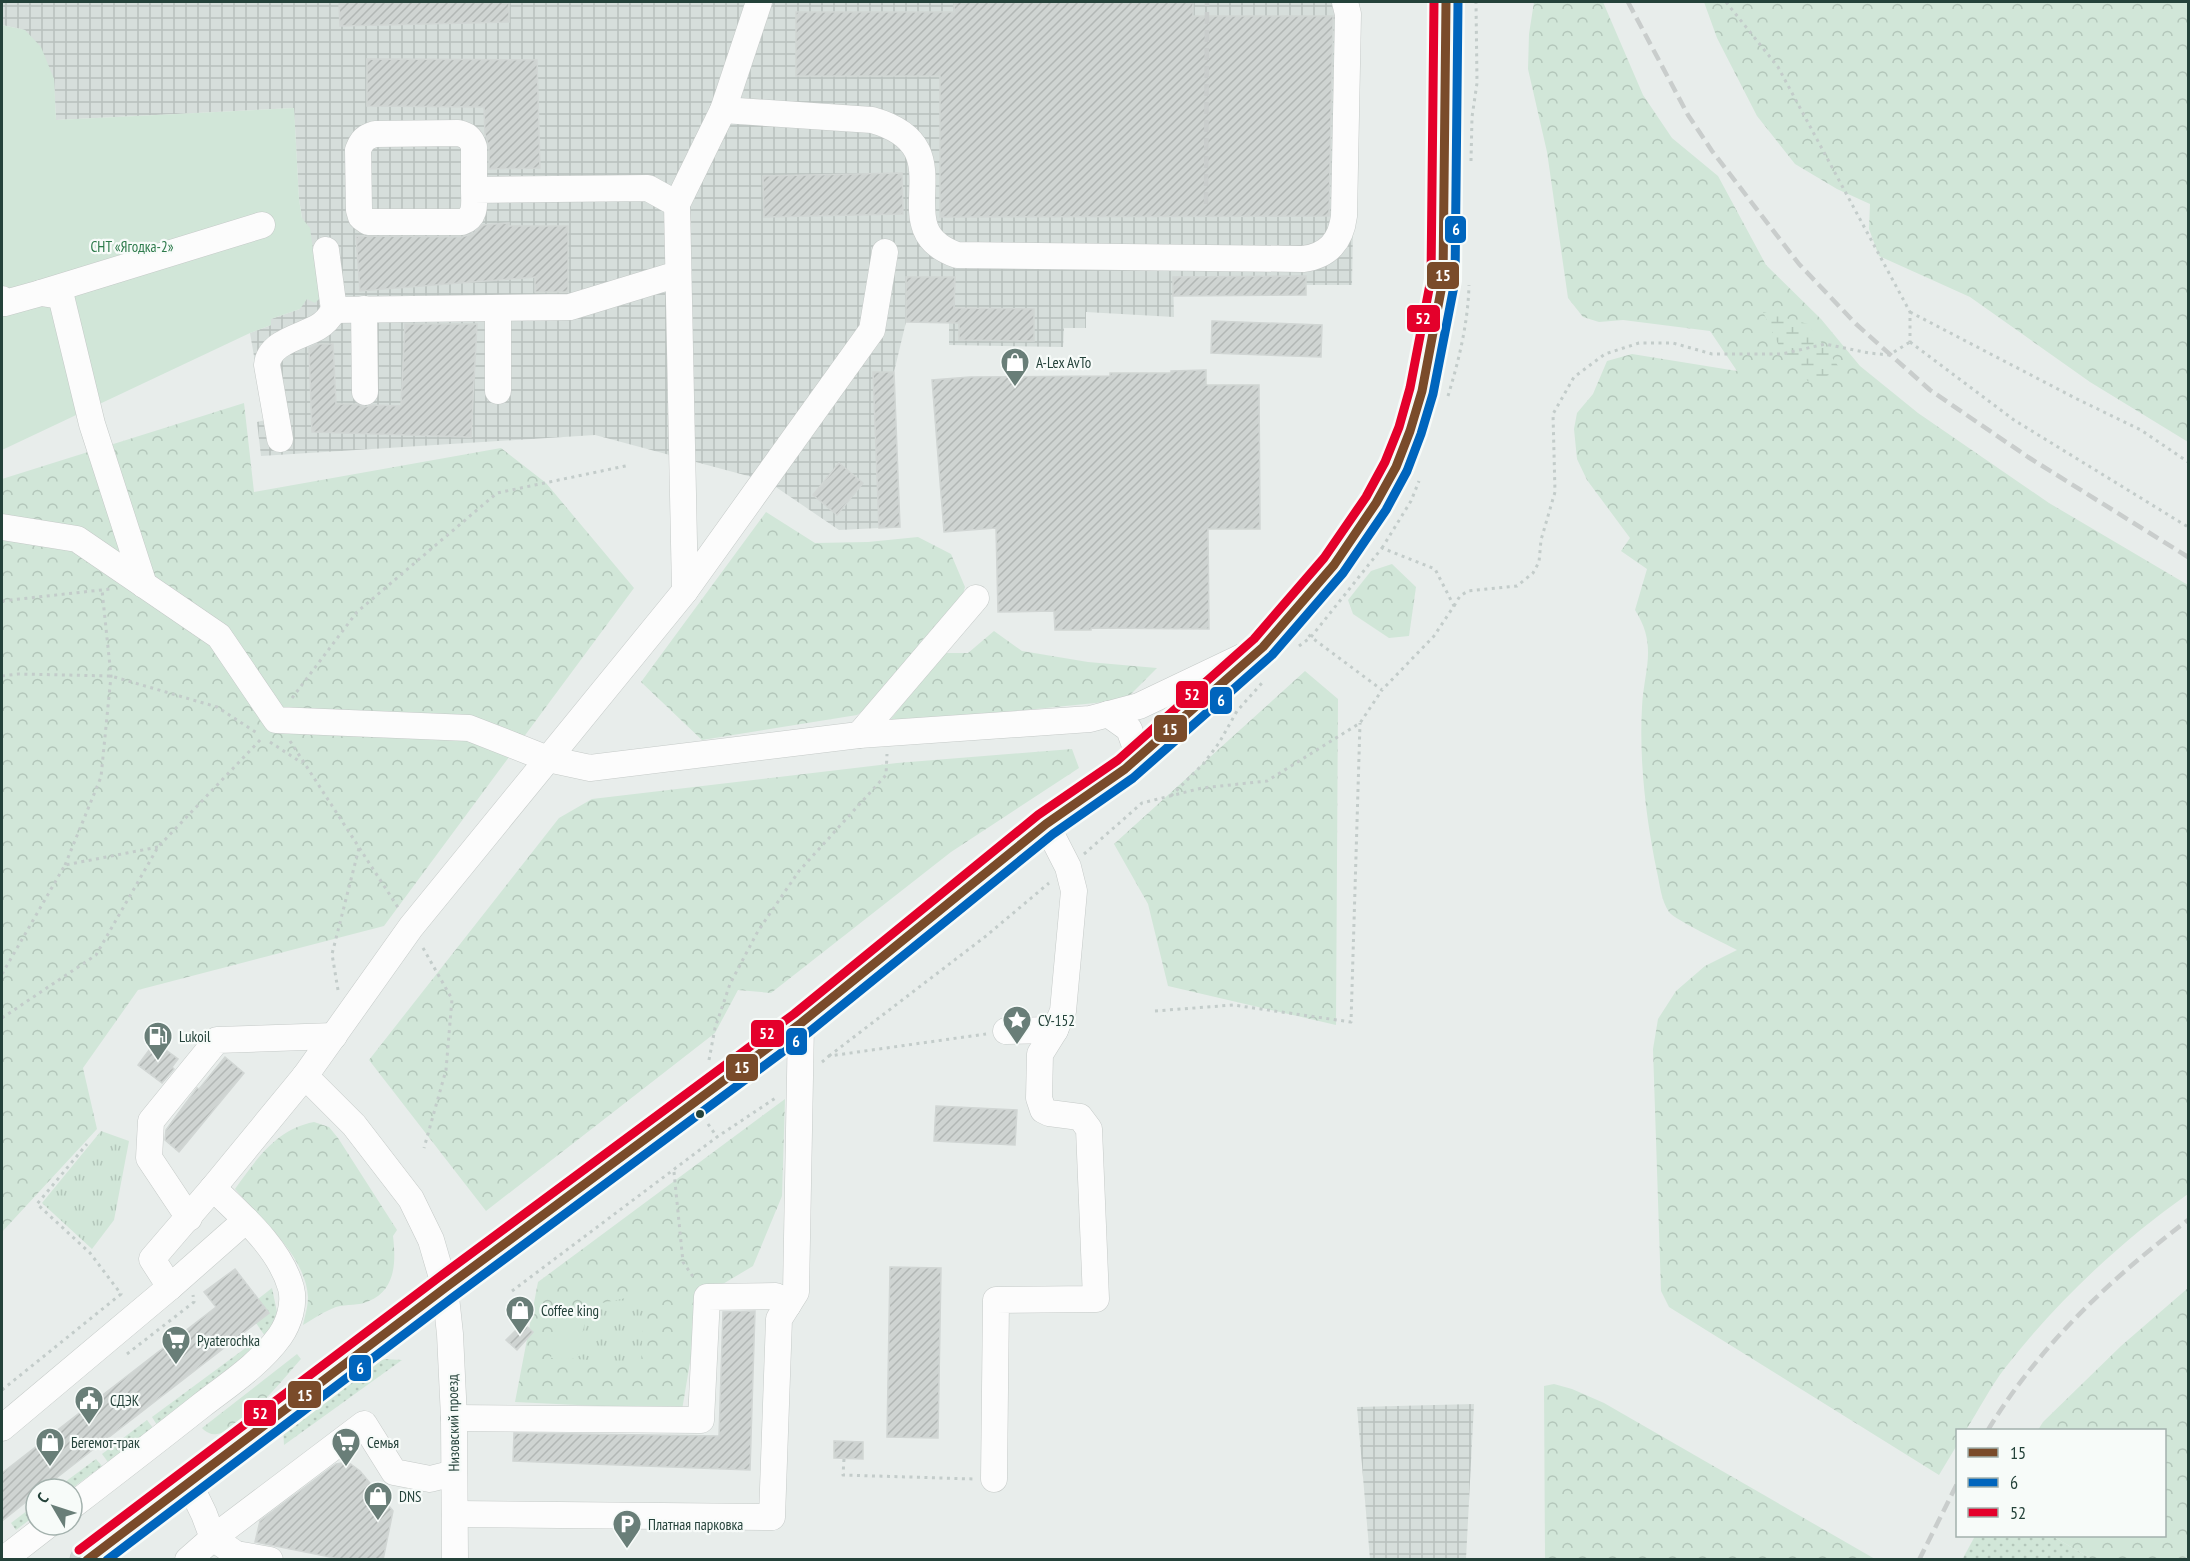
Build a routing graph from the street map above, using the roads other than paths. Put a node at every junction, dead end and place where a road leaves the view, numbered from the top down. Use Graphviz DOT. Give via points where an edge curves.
graph roads {
  1 [pos="759,2"];
  2 [pos="1345,2"];
  3 [pos="1445,3"];
  4 [pos="723,110"];
  5 [pos="474,190"];
  6 [pos="677,204"];
  7 [pos="262,225"];
  8 [pos="326,250"];
  9 [pos="885,252"];
  10 [pos="678,274"];
  11 [pos="41,293"];
  12 [pos="3,302"];
  13 [pos="498,308"];
  14 [pos="364,309"];
  15 [pos="334,310"];
  16 [pos="498,391"];
  17 [pos="365,392"];
  18 [pos="280,440"];
  19 [pos="2,527"];
  20 [pos="144,585"];
  21 [pos="685,591"];
  22 [pos="976,598"];
  23 [pos="1266,661"];
  24 [pos="1108,714"];
  25 [pos="859,735"];
  26 [pos="1139,757"];
  27 [pos="548,759"];
  28 [pos="1046,824"];
  29 [pos="801,1023"];
  30 [pos="339,1029"];
  31 [pos="1055,1030"];
  32 [pos="1006,1031"];
  33 [pos="305,1076"];
  34 [pos="213,1188"];
  35 [pos="189,1218"];
  36 [pos="246,1220"];
  37 [pos="445,1287"];
  38 [pos="181,1290"];
  39 [pos="788,1305"];
  40 [pos="454,1418"];
  41 [pos="2,1428"];
  42 [pos="454,1473"];
  43 [pos="994,1479"];
  44 [pos="189,1483"];
  45 [pos="84,1497"];
  46 [pos="455,1514"];
  47 [pos="33,1537"];
  48 [pos="213,1538"];
  49 [pos="3,1560"];
  50 [pos="86,1560"];
  51 [pos="188,1560"];
  52 [pos="270,1560"];
  53 [pos="455,1560"];
  1 -- 4 [label="street"];
  2 -- 4 [label="street" via="1348,15 1344,216 1332,247 1314,258 957,255 944,251 926,233 920,155 905,135 889,124"];
  3 -- 23 [label="main road" via="1443,280 1422,391 1396,467 1376,503 1334,565 1299,628"];
  4 -- 6 [label="street"];
  5 -- 5 [label="street" via="474,147 466,135 375,134 361,141 359,210 368,222 462,222 472,215"];
  5 -- 6 [label="street" via="648,188"];
  6 -- 10 [label="street"];
  7 -- 11 [label="street"];
  8 -- 15 [label="street"];
  9 -- 21 [label="street" via="872,330"];
  10 -- 13 [label="street" via="570,307"];
  10 -- 21 [label="street"];
  11 -- 12 [label="street"];
  11 -- 20 [label="street" via="61,296 92,424"];
  13 -- 14 [label="street"];
  13 -- 16 [label="street"];
  14 -- 15 [label="street"];
  14 -- 17 [label="street"];
  15 -- 18 [label="street" via="319,327 277,347 268,358"];
  19 -- 20 [label="street" via="77,539"];
  20 -- 27 [label="street" via="219,636 276,720 469,728"];
  21 -- 27 [label="street"];
  22 -- 25 [label="street"];
  23 -- 24 [label="street"];
  23 -- 26 [label="main road"];
  24 -- 25 [label="street"];
  24 -- 26 [label="street" via="1129,729"];
  25 -- 27 [label="street" via="590,768"];
  26 -- 28 [label="main road"];
  27 -- 30 [label="street" via="411,927"];
  28 -- 29 [label="main road"];
  28 -- 31 [label="street" via="1068,867 1074,891 1063,1011"];
  29 -- 37 [label="main road" via="705,1109"];
  29 -- 39 [label="street" via="796,1292"];
  30 -- 33 [label="street"];
  30 -- 35 [label="street" via="218,1040 151,1121 149,1158"];
  31 -- 32 [label="street"];
  31 -- 43 [label="street" via="1040,1054 1039,1098 1043,1110 1080,1117 1089,1129 1096,1299 996,1300"];
  33 -- 34 [label="street"];
  33 -- 37 [label="street, Низовский проезд" via="354,1125 411,1199 431,1240"];
  34 -- 35 [label="street"];
  34 -- 36 [label="street"];
  35 -- 38 [label="street" via="152,1259"];
  36 -- 38 [label="street"];
  36 -- 45 [label="street" via="274,1254 291,1289 292,1304 281,1334 268,1352 236,1379"];
  37 -- 40 [label="street, Низовский проезд"];
  37 -- 44 [label="main road"];
  38 -- 41 [label="street"];
  39 -- 40 [label="street" via="776,1296 707,1297 701,1420"];
  39 -- 46 [label="street" via="779,1319 772,1517"];
  40 -- 42 [label="street, Низовский проезд"];
  42 -- 46 [label="street, Низовский проезд"];
  42 -- 48 [label="street" via="430,1479 394,1472 364,1424"];
  44 -- 48 [label="street"];
  44 -- 50 [label="main road"];
  46 -- 53 [label="street, Низовский проезд"];
  47 -- 49 [label="street"];
  48 -- 51 [label="street"];
  48 -- 52 [label="street" via="236,1554"];
}
